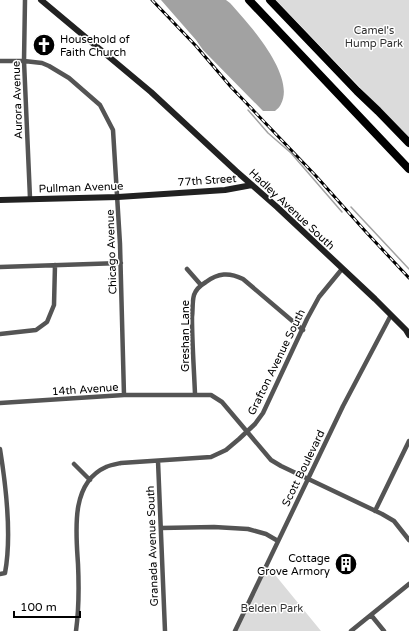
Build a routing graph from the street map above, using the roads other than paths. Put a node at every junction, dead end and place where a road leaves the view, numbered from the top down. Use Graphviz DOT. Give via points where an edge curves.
graph roads {
  1 [pos="25,0"];
  2 [pos="41,0"];
  3 [pos="249,0"];
  4 [pos="270,0"];
  5 [pos="24,60"];
  6 [pos="0,61"];
  7 [pos="409,143"];
  8 [pos="409,169"];
  9 [pos="252,185"];
  10 [pos="163,193"];
  11 [pos="118,196"];
  12 [pos="30,198"];
  13 [pos="0,200"];
  14 [pos="120,263"];
  15 [pos="55,265"];
  16 [pos="0,267"];
  17 [pos="187,269"];
  18 [pos="342,269"];
  19 [pos="201,285"];
  20 [pos="391,315"];
  21 [pos="303,330"];
  22 [pos="0,334"];
  23 [pos="409,335"];
  24 [pos="195,394"];
  25 [pos="124,395"];
  26 [pos="0,403"];
  27 [pos="247,432"];
  28 [pos="409,441"];
  29 [pos="0,449"];
  30 [pos="158,461"];
  31 [pos="74,464"];
  32 [pos="308,478"];
  33 [pos="90,480"];
  34 [pos="375,511"];
  35 [pos="0,512"];
  36 [pos="6,512"];
  37 [pos="161,528"];
  38 [pos="409,540"];
  39 [pos="278,541"];
  40 [pos="0,574"];
  41 [pos="409,584"];
  42 [pos="371,615"];
  43 [pos="76,631"];
  44 [pos="165,631"];
  45 [pos="235,631"];
  46 [pos="351,631"];
  47 [pos="384,631"];
  1 -- 5 [label="street, Aurora Avenue"];
  2 -- 9 [label="street, Hadley Avenue South" via="100,48"];
  3 -- 8 [label="highway"];
  4 -- 7 [label="highway"];
  5 -- 6 [label="street, Chicago Avenue"];
  5 -- 11 [label="street, Chicago Avenue" via="49,66 69,78 100,105 113,130"];
  5 -- 12 [label="street, Aurora Avenue"];
  9 -- 10 [label="street, 77th Street" via="225,190"];
  9 -- 18 [label="street, Hadley Avenue South"];
  10 -- 11 [label="street, Pullman Avenue"];
  11 -- 12 [label="street, Pullman Avenue"];
  11 -- 14 [label="street, Chicago Avenue"];
  12 -- 13 [label="street, Pullman Avenue"];
  14 -- 15 [label="street"];
  14 -- 25 [label="street, Chicago Avenue"];
  15 -- 16 [label="street"];
  15 -- 22 [label="street" via="54,305 47,322 36,330"];
  17 -- 19 [label="street"];
  18 -- 20 [label="street, Hadley Avenue South"];
  18 -- 21 [label="street, Grafton Avenue South" via="319,297"];
  19 -- 21 [label="street" via="218,275 234,274"];
  19 -- 24 [label="street, Greshan Lane" via="193,297"];
  20 -- 23 [label="street, Hadley Avenue South"];
  20 -- 32 [label="street, Scott Boulevard"];
  21 -- 27 [label="street, Grafton Avenue South" via="263,413"];
  24 -- 25 [label="street, 14th Avenue"];
  24 -- 27 [label="street, 14th Avenue" via="216,397"];
  25 -- 26 [label="street, 14th Avenue"];
  27 -- 30 [label="street, Grafton Avenue South" via="226,450 211,457"];
  27 -- 32 [label="street, 14th Avenue" via="271,460"];
  28 -- 34 [label="street"];
  29 -- 36 [label="street"];
  30 -- 33 [label="street, Grafton Avenue South" via="107,466"];
  30 -- 37 [label="street, Granada Avenue South"];
  31 -- 33 [label="street"];
  32 -- 34 [label="street, 14th Avenue"];
  32 -- 39 [label="street, Scott Boulevard"];
  33 -- 43 [label="street, Grafton Avenue South" via="78,503"];
  34 -- 38 [label="street, 14th Avenue" via="394,521"];
  35 -- 36 [label="street"];
  36 -- 40 [label="street" via="7,560 5,573"];
  37 -- 39 [label="street" via="214,526 248,529 266,534"];
  37 -- 44 [label="street, Granada Avenue South"];
  39 -- 45 [label="street, Scott Boulevard"];
  41 -- 42 [label="street"];
  42 -- 46 [label="street"];
  42 -- 47 [label="street"];
}
